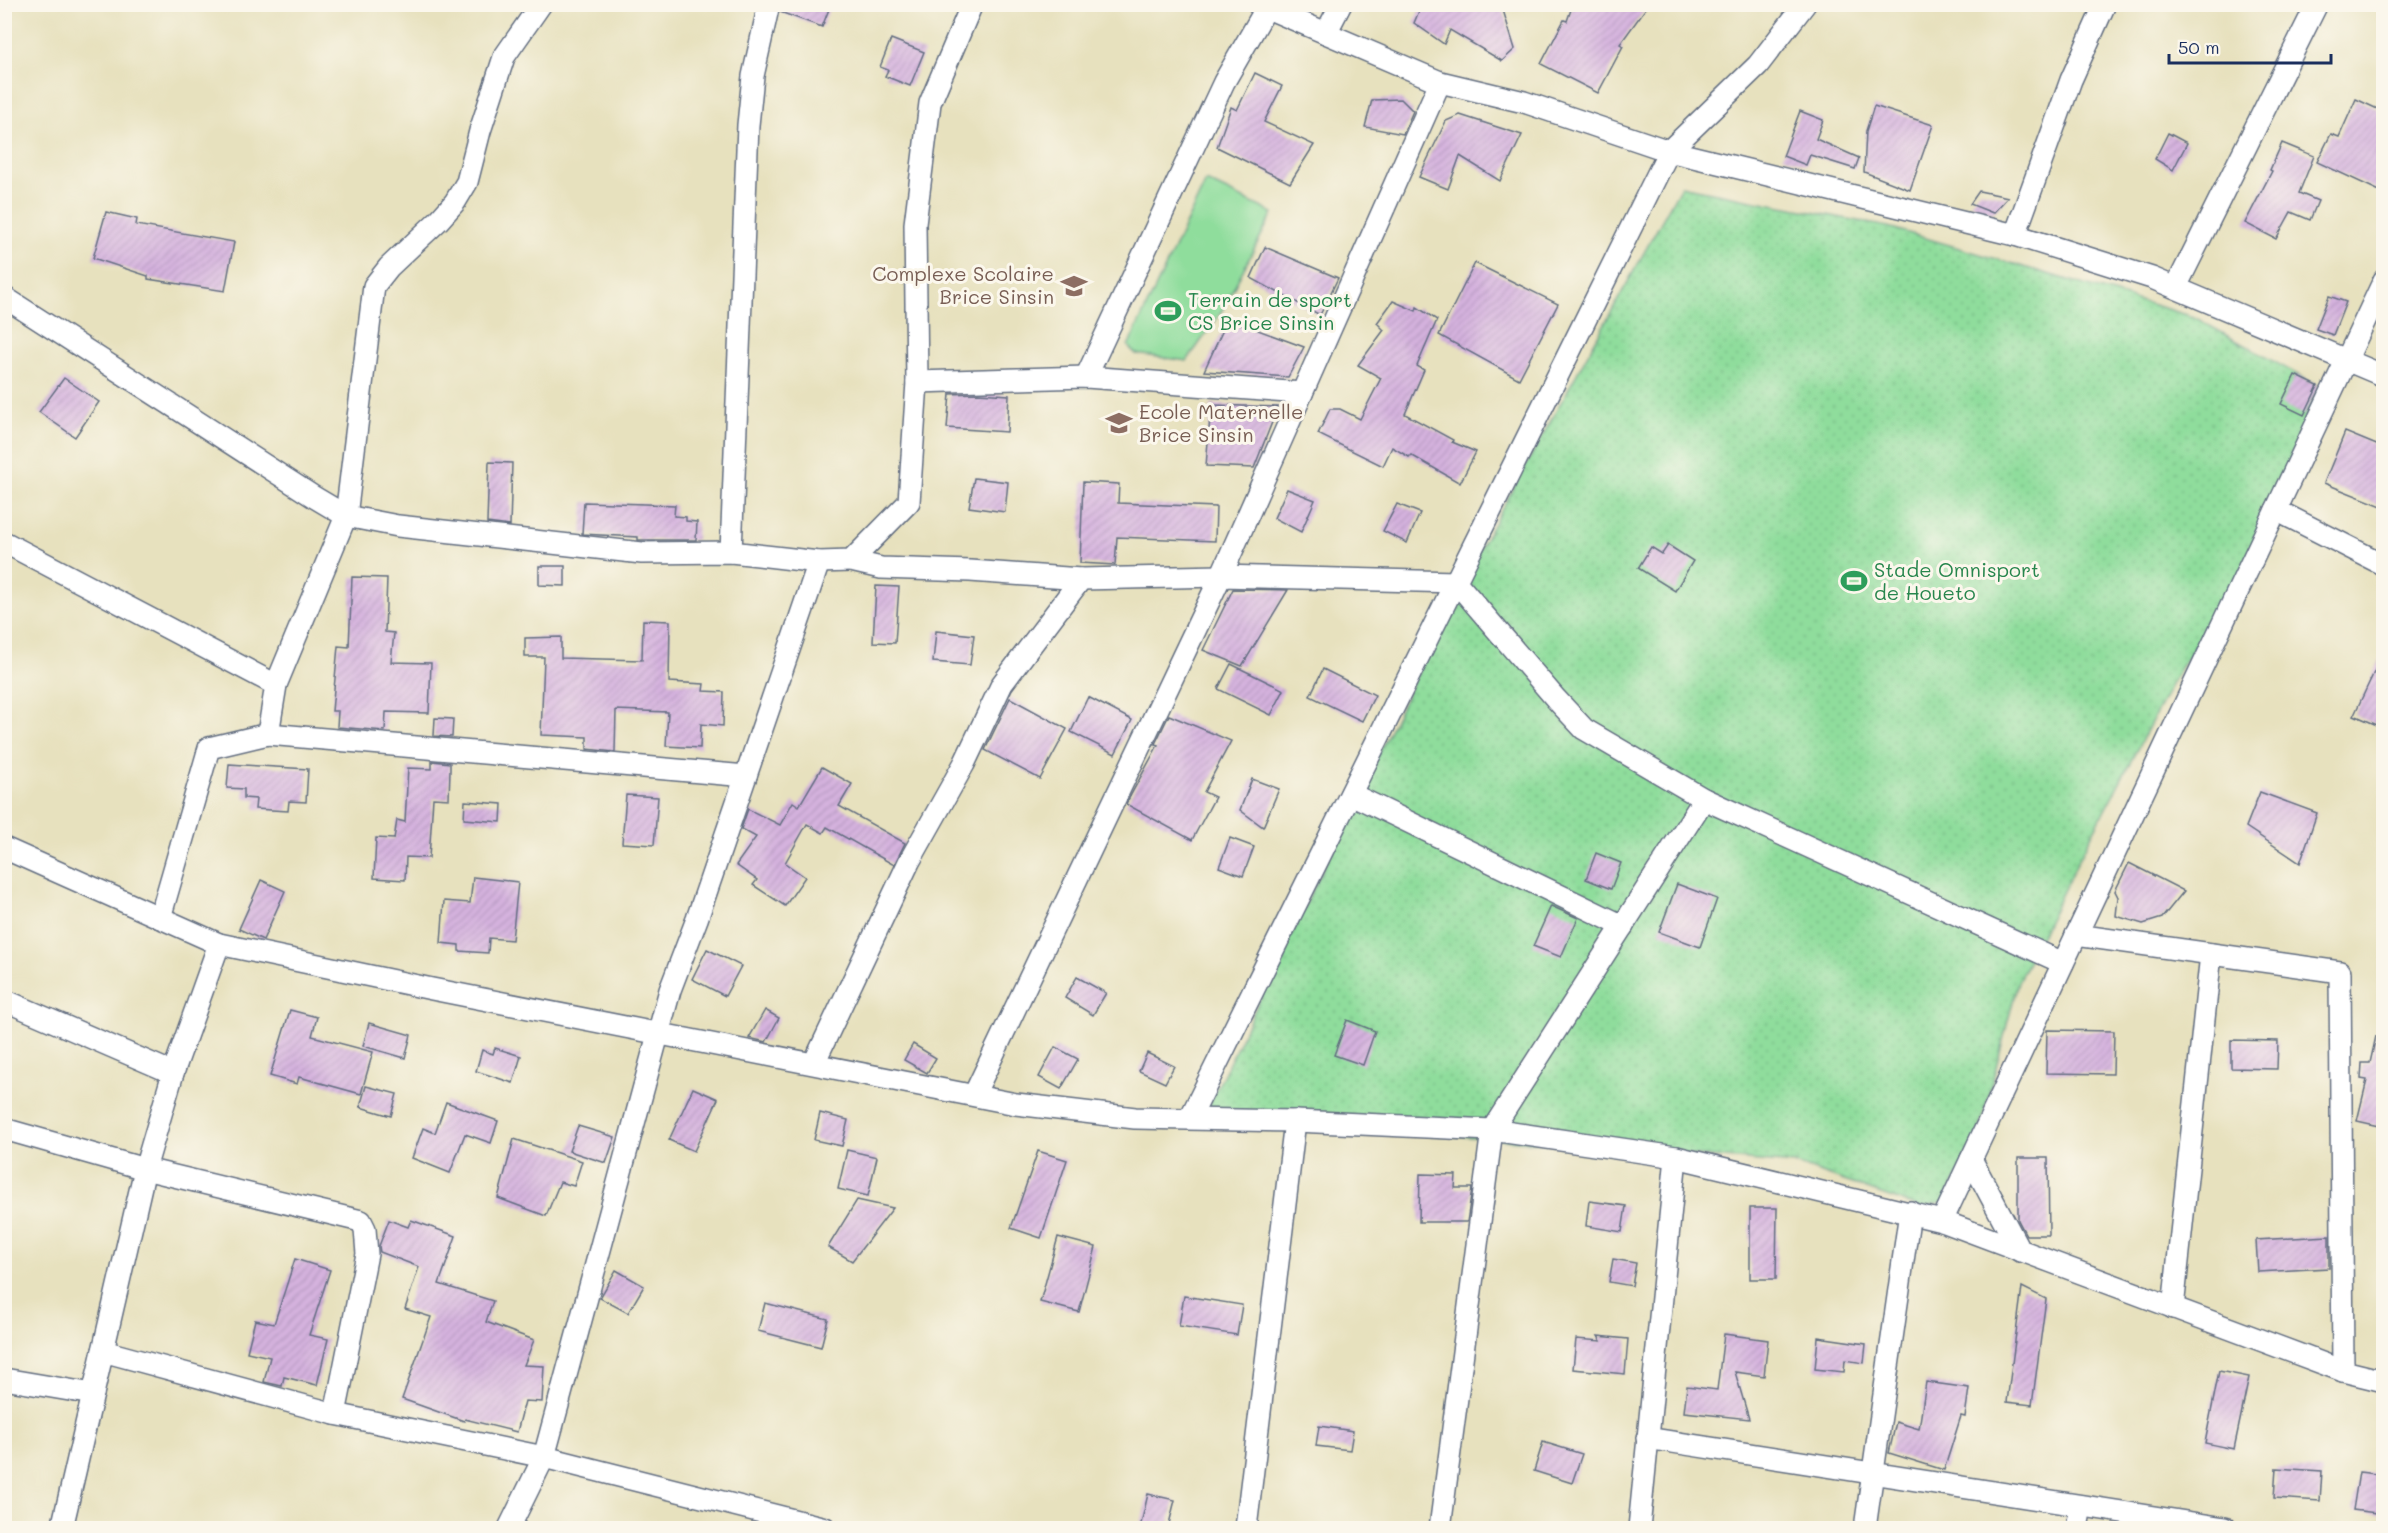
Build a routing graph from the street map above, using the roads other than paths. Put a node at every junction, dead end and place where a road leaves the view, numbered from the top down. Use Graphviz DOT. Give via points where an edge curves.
graph roads {
  1 [pos="541,4"];
  2 [pos="769,4"];
  3 [pos="972,4"];
  4 [pos="1341,4"];
  5 [pos="1805,4"];
  6 [pos="2105,4"];
  7 [pos="2318,4"];
  8 [pos="1262,6"];
  9 [pos="1326,33"];
  10 [pos="1440,82"];
  11 [pos="1669,151"];
  12 [pos="2015,236"];
  13 [pos="2384,280"];
  14 [pos="2176,287"];
  15 [pos="4,297"];
  16 [pos="2346,362"];
  17 [pos="1086,376"];
  18 [pos="2384,376"];
  19 [pos="917,382"];
  20 [pos="1302,393"];
  21 [pos="2276,510"];
  22 [pos="346,516"];
  23 [pos="4,542"];
  24 [pos="731,552"];
  25 [pos="851,561"];
  26 [pos="819,562"];
  27 [pos="2384,565"];
  28 [pos="1221,576"];
  29 [pos="1081,579"];
  30 [pos="1456,582"];
  31 [pos="276,684"];
  32 [pos="268,734"];
  33 [pos="746,776"];
  34 [pos="1350,794"];
  35 [pos="1704,799"];
  36 [pos="4,848"];
  37 [pos="160,918"];
  38 [pos="1623,926"];
  39 [pos="2076,935"];
  40 [pos="219,944"];
  41 [pos="2211,954"];
  42 [pos="2063,963"];
  43 [pos="4,1000"];
  44 [pos="658,1032"];
  45 [pos="814,1063"];
  46 [pos="173,1073"];
  47 [pos="974,1095"];
  48 [pos="1190,1118"];
  49 [pos="1295,1121"];
  50 [pos="4,1130"];
  51 [pos="1492,1130"];
  52 [pos="1676,1157"];
  53 [pos="1971,1159"];
  54 [pos="145,1169"];
  55 [pos="1910,1212"];
  56 [pos="1942,1221"];
  57 [pos="2020,1251"];
  58 [pos="2173,1308"];
  59 [pos="103,1351"];
  60 [pos="2343,1371"];
  61 [pos="4,1380"];
  62 [pos="2384,1381"];
  63 [pos="93,1394"];
  64 [pos="335,1414"];
  65 [pos="1647,1438"];
  66 [pos="544,1456"];
  67 [pos="1874,1474"];
  68 [pos="2081,1506"];
  69 [pos="62,1528"];
  70 [pos="509,1528"];
  71 [pos="825,1528"];
  72 [pos="1246,1528"];
  73 [pos="1440,1528"];
  74 [pos="1639,1528"];
  75 [pos="1865,1528"];
  76 [pos="2077,1528"];
  77 [pos="2225,1528"];
  1 -- 22 [label="street" via="504,57 467,182 439,220 374,286"];
  2 -- 24 [label="street" via="753,76 748,125"];
  3 -- 19 [label="street" via="930,103 915,224"];
  4 -- 9 [label="street"];
  5 -- 11 [label="street" via="1758,64"];
  6 -- 12 [label="street" via="2071,80"];
  7 -- 14 [label="street"];
  8 -- 9 [label="street"];
  8 -- 17 [label="street"];
  9 -- 10 [label="street"];
  10 -- 11 [label="street" via="1524,102"];
  10 -- 20 [label="street"];
  11 -- 12 [label="street"];
  11 -- 30 [label="street"];
  12 -- 14 [label="street"];
  13 -- 16 [label="street"];
  14 -- 16 [label="street"];
  15 -- 22 [label="street"];
  16 -- 18 [label="street"];
  16 -- 21 [label="street"];
  17 -- 19 [label="street"];
  17 -- 20 [label="street"];
  19 -- 25 [label="street" via="909,502"];
  20 -- 28 [label="street"];
  21 -- 27 [label="street"];
  21 -- 39 [label="street"];
  22 -- 24 [label="street" via="398,526 642,553"];
  22 -- 31 [label="street"];
  23 -- 31 [label="street"];
  24 -- 26 [label="street"];
  25 -- 26 [label="street"];
  25 -- 29 [label="street" via="881,568"];
  26 -- 33 [label="street"];
  28 -- 29 [label="street"];
  28 -- 30 [label="street"];
  28 -- 47 [label="street"];
  29 -- 45 [label="street" via="1002,684 964,764 909,862"];
  30 -- 34 [label="street"];
  30 -- 35 [label="street" via="1584,729"];
  31 -- 32 [label="street"];
  32 -- 33 [label="street"];
  32 -- 37 [label="street" via="209,748"];
  33 -- 44 [label="street"];
  34 -- 38 [label="street"];
  34 -- 48 [label="street"];
  35 -- 38 [label="street"];
  35 -- 42 [label="street"];
  36 -- 37 [label="street"];
  37 -- 40 [label="street"];
  38 -- 51 [label="street"];
  39 -- 41 [label="street"];
  39 -- 42 [label="street"];
  40 -- 44 [label="street"];
  40 -- 46 [label="street"];
  41 -- 58 [label="street"];
  41 -- 60 [label="street" via="2340,972"];
  42 -- 53 [label="street"];
  43 -- 46 [label="street"];
  44 -- 45 [label="street"];
  44 -- 66 [label="street"];
  45 -- 47 [label="street"];
  46 -- 54 [label="street"];
  47 -- 48 [label="street" via="1135,1118"];
  48 -- 49 [label="street"];
  49 -- 51 [label="street"];
  49 -- 72 [label="street"];
  50 -- 54 [label="street"];
  51 -- 52 [label="street"];
  51 -- 73 [label="street"];
  52 -- 55 [label="street"];
  52 -- 65 [label="street"];
  53 -- 56 [label="street"];
  53 -- 57 [label="street"];
  54 -- 59 [label="street"];
  54 -- 64 [label="street" via="361,1221 367,1254"];
  55 -- 56 [label="street"];
  55 -- 67 [label="street"];
  56 -- 57 [label="street"];
  57 -- 58 [label="street"];
  58 -- 60 [label="street"];
  59 -- 63 [label="street"];
  59 -- 64 [label="street"];
  60 -- 62 [label="street"];
  61 -- 63 [label="street"];
  63 -- 69 [label="street"];
  64 -- 66 [label="street"];
  65 -- 67 [label="street"];
  65 -- 74 [label="street"];
  66 -- 70 [label="street"];
  66 -- 71 [label="street"];
  67 -- 68 [label="street"];
  67 -- 75 [label="street"];
  68 -- 76 [label="street"];
  68 -- 77 [label="street"];
}
